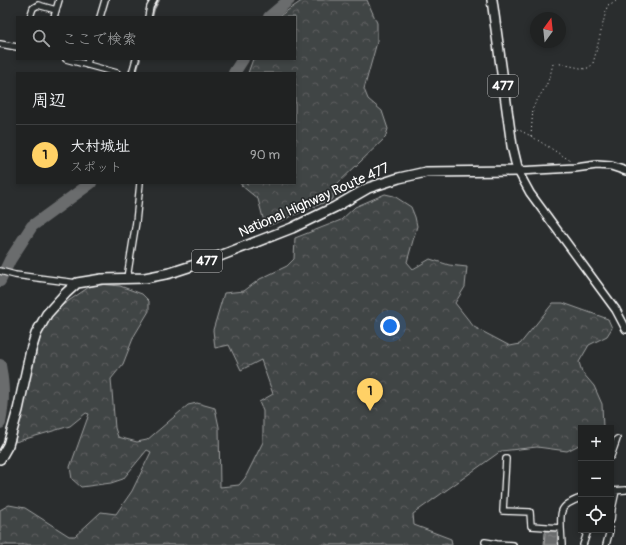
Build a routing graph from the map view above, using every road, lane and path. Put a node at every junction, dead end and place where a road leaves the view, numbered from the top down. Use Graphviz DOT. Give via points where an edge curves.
graph roads {
  1 [pos="59,0"];
  2 [pos="105,0"];
  3 [pos="154,0"];
  4 [pos="492,0"];
  5 [pos="618,0"];
  6 [pos="56,10"];
  7 [pos="30,16"];
  8 [pos="54,16"];
  9 [pos="100,16"];
  10 [pos="148,16"];
  11 [pos="0,44"];
  12 [pos="16,47"];
  13 [pos="73,60"];
  14 [pos="136,60"];
  15 [pos="87,62"];
  16 [pos="114,72"];
  17 [pos="132,72"];
  18 [pos="509,128"];
  19 [pos="531,136"];
  20 [pos="575,168"];
  21 [pos="626,170"];
  22 [pos="518,171"];
  23 [pos="140,184"];
  24 [pos="0,271"];
  25 [pos="127,278"];
  26 [pos="77,283"];
  27 [pos="626,329"];
  28 [pos="618,439"];
  29 [pos="614,449"];
  30 [pos="0,459"];
  31 [pos="506,459"];
  32 [pos="626,490"];
  33 [pos="614,491"];
  34 [pos="578,499"];
  35 [pos="561,528"];
  36 [pos="587,533"];
  37 [pos="609,533"];
  38 [pos="485,542"];
  39 [pos="513,545"];
  40 [pos="562,545"];
  41 [pos="583,545"];
  42 [pos="606,545"];
  1 -- 6 [label="street"];
  2 -- 9 [label="street"];
  3 -- 10 [label="street"];
  4 -- 18 [label="highway, 477"];
  5 -- 19 [label="path" via="606,8 590,67 585,69 553,64 546,86 533,107"];
  6 -- 7 [label="street" via="38,5 33,8"];
  6 -- 8 [label="street"];
  11 -- 12 [label="street"];
  13 -- 15 [label="street"];
  14 -- 17 [label="street"];
  15 -- 16 [label="street"];
  18 -- 19 [label="path" via="516,128"];
  18 -- 22 [label="highway, 477"];
  19 -- 20 [label="path" via="572,162"];
  20 -- 21 [label="street" via="597,165"];
  20 -- 22 [label="street"];
  22 -- 25 [label="highway, National Highway Route 477 / 477" via="426,172 399,178 368,188 292,228 207,261 170,273 145,278"];
  22 -- 27 [label="street" via="530,194 616,310"];
  23 -- 25 [label="street"];
  24 -- 26 [label="street"];
  25 -- 26 [label="highway, National Highway Route 477 / 477"];
  26 -- 30 [label="highway" via="47,314 36,334 8,445"];
  28 -- 29 [label="street"];
  31 -- 35 [label="street" via="503,511 530,512 531,526"];
  32 -- 33 [label="street"];
  34 -- 35 [label="street" via="562,510"];
  35 -- 40 [label="street"];
  36 -- 41 [label="street"];
  37 -- 42 [label="street"];
  38 -- 39 [label="street"];
}
